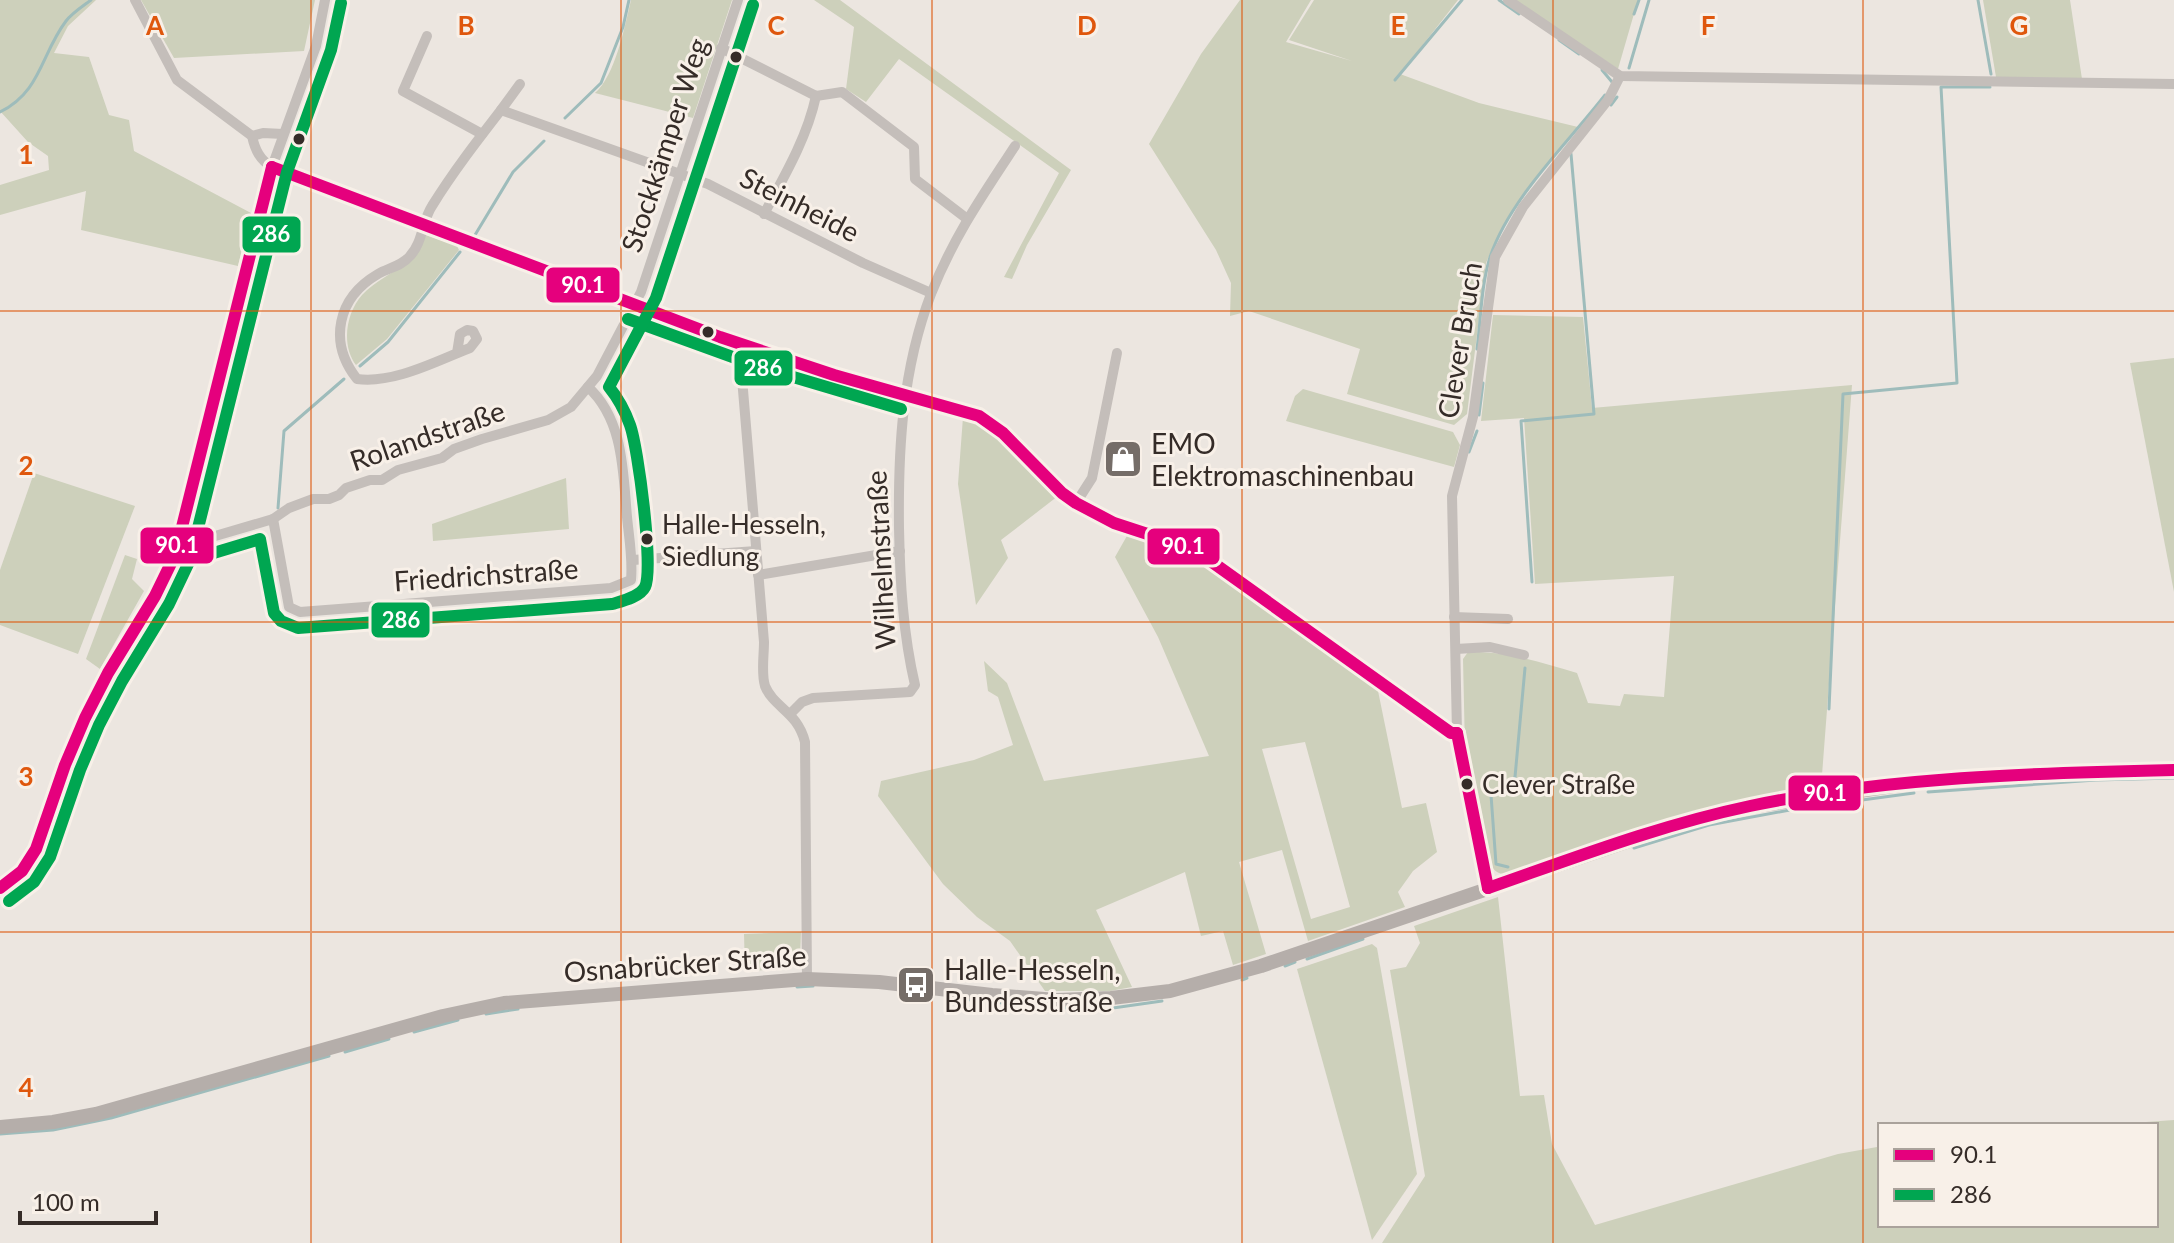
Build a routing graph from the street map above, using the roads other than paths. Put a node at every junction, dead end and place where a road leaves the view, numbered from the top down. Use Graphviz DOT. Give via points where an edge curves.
graph roads {
  1 [pos="135,0"];
  2 [pos="325,0"];
  3 [pos="738,0"];
  4 [pos="1508,0"];
  5 [pos="427,36"];
  6 [pos="721,48"];
  7 [pos="1620,76"];
  8 [pos="520,84"];
  9 [pos="2174,84"];
  10 [pos="816,96"];
  11 [pos="501,110"];
  12 [pos="283,134"];
  13 [pos="482,134"];
  14 [pos="252,136"];
  15 [pos="1015,146"];
  16 [pos="272,167"];
  17 [pos="679,173"];
  18 [pos="764,214"];
  19 [pos="966,218"];
  20 [pos="423,225"];
  21 [pos="931,293"];
  22 [pos="634,304"];
  23 [pos="742,345"];
  24 [pos="457,353"];
  25 [pos="1117,353"];
  26 [pos="588,387"];
  27 [pos="905,394"];
  28 [pos="1076,503"];
  29 [pos="273,519"];
  30 [pos="184,535"];
  31 [pos="756,551"];
  32 [pos="900,551"];
  33 [pos="633,560"];
  34 [pos="758,575"];
  35 [pos="1454,617"];
  36 [pos="1508,619"];
  37 [pos="1456,649"];
  38 [pos="1524,655"];
  39 [pos="791,713"];
  40 [pos="1457,733"];
  41 [pos="2174,770"];
  42 [pos="0,888"];
  43 [pos="1488,888"];
  44 [pos="807,979"];
  45 [pos="0,1127"];
  1 -- 14 [label="street" via="177,80"];
  2 -- 12 [label="street" via="316,46"];
  3 -- 6 [label="street, Stockkämper Weg"];
  4 -- 7 [label="street"];
  5 -- 13 [label="street" via="403,91"];
  6 -- 10 [label="street"];
  6 -- 17 [label="street, Stockkämper Weg"];
  7 -- 9 [label="street"];
  7 -- 35 [label="street, Clever Bruch" via="1608,100 1523,207 1495,257 1473,417 1451,502"];
  8 -- 11 [label="street"];
  10 -- 18 [label="street" via="789,168"];
  10 -- 19 [label="street" via="842,92 914,147 915,179"];
  11 -- 13 [label="street"];
  11 -- 17 [label="street, Steinheide"];
  12 -- 14 [label="street"];
  12 -- 16 [label="street"];
  13 -- 20 [label="street"];
  14 -- 16 [label="street" via="255,149"];
  15 -- 19 [label="street"];
  16 -- 20 [label="street"];
  16 -- 30 [label="street"];
  17 -- 18 [label="street, Steinheide"];
  17 -- 22 [label="street, Stockkämper Weg"];
  18 -- 21 [label="street, Steinheide"];
  19 -- 21 [label="street"];
  20 -- 22 [label="street"];
  20 -- 24 [label="street" via="409,257 357,289 344,310 338,327 345,364 357,379 371,381"];
  21 -- 27 [label="street"];
  22 -- 23 [label="street"];
  22 -- 26 [label="street, Rolandstraße"];
  23 -- 27 [label="street"];
  23 -- 31 [label="street"];
  25 -- 28 [label="street" via="1092,478"];
  26 -- 29 [label="street, Rolandstraße" via="555,418 454,449 329,499 313,499"];
  26 -- 33 [label="street" via="598,396 618,442"];
  27 -- 28 [label="street" via="979,416"];
  27 -- 32 [label="street, Wilhelmstraße"];
  28 -- 40 [label="street" via="1205,557"];
  29 -- 30 [label="street, Rolandstraße" via="205,539"];
  29 -- 33 [label="street, Friedrichstraße" via="289,607 300,612 611,588 631,580"];
  30 -- 42 [label="street" via="74,739 33,857"];
  31 -- 33 [label="street"];
  31 -- 34 [label="street"];
  32 -- 34 [label="street"];
  32 -- 39 [label="street, Wilhelmstraße" via="905,635 915,685 910,692 813,698"];
  34 -- 39 [label="street" via="766,690"];
  35 -- 36 [label="street"];
  35 -- 37 [label="street, Clever Bruch"];
  37 -- 38 [label="street" via="1490,647"];
  37 -- 40 [label="street, Clever Bruch"];
  39 -- 44 [label="street" via="805,742"];
  40 -- 43 [label="street"];
  41 -- 43 [label="main road, Osnabrücker Straße" via="1920,782 1790,799 1676,825"];
  43 -- 44 [label="main road, Osnabrücker Straße" via="1170,991 1028,999"];
  44 -- 45 [label="main road, Osnabrücker Straße" via="504,1003 96,1114"];
}
